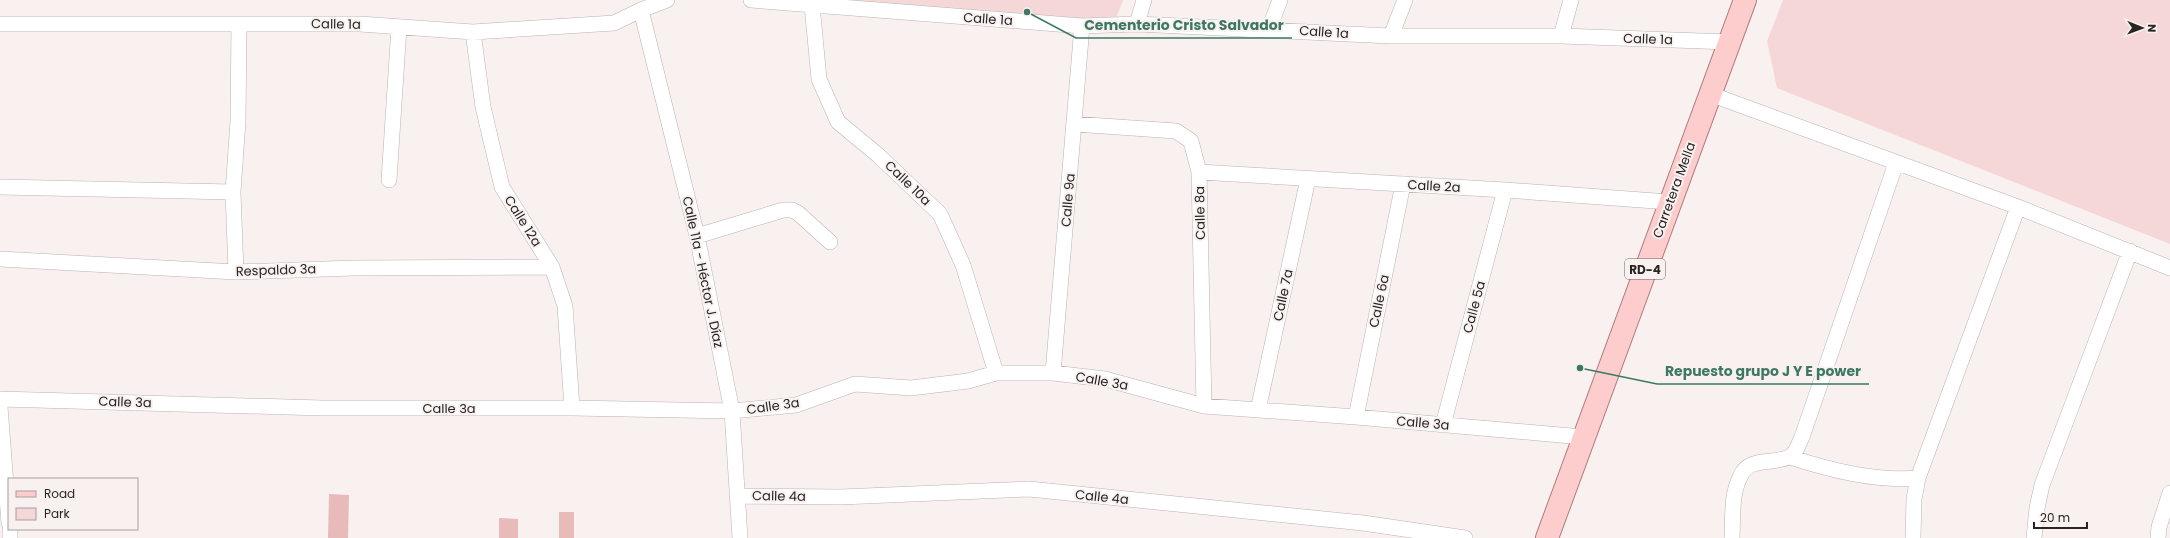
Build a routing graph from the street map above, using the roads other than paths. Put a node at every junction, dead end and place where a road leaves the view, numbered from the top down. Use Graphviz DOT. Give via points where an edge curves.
graph roads {
  1 [pos="667,0"];
  2 [pos="750,0"];
  3 [pos="1144,0"];
  4 [pos="1280,0"];
  5 [pos="1405,0"];
  6 [pos="1571,0"];
  7 [pos="1745,0"];
  8 [pos="812,6"];
  9 [pos="641,10"];
  10 [pos="0,24"];
  11 [pos="240,24"];
  12 [pos="1137,24"];
  13 [pos="1082,26"];
  14 [pos="399,27"];
  15 [pos="1269,29"];
  16 [pos="473,32"];
  17 [pos="1391,36"];
  18 [pos="1561,36"];
  19 [pos="1730,42"];
  20 [pos="1710,94"];
  21 [pos="1074,124"];
  22 [pos="1896,163"];
  23 [pos="1199,172"];
  24 [pos="1308,179"];
  25 [pos="389,180"];
  26 [pos="1403,184"];
  27 [pos="0,187"];
  28 [pos="1505,190"];
  29 [pos="233,192"];
  30 [pos="1669,202"];
  31 [pos="2018,207"];
  32 [pos="697,236"];
  33 [pos="830,242"];
  34 [pos="2130,251"];
  35 [pos="0,259"];
  36 [pos="552,267"];
  37 [pos="2170,268"];
  38 [pos="236,272"];
  39 [pos="996,373"];
  40 [pos="1053,373"];
  41 [pos="0,399"];
  42 [pos="1204,406"];
  43 [pos="0,407"];
  44 [pos="572,408"];
  45 [pos="1258,410"];
  46 [pos="732,411"];
  47 [pos="1356,417"];
  48 [pos="1443,425"];
  49 [pos="1583,437"];
  50 [pos="1790,457"];
  51 [pos="1918,478"];
  52 [pos="2170,492"];
  53 [pos="737,496"];
  54 [pos="8,510"];
  55 [pos="740,538"];
  56 [pos="1465,538"];
  57 [pos="1547,538"];
  58 [pos="1732,538"];
  59 [pos="1913,538"];
  60 [pos="2034,538"];
  61 [pos="2158,538"];
  1 -- 9 [label="street, Calle 1a"];
  2 -- 8 [label="street, Calle 1a"];
  3 -- 12 [label="street"];
  4 -- 15 [label="street"];
  5 -- 17 [label="street"];
  6 -- 18 [label="street"];
  7 -- 19 [label="main road, Carretera Mella / RD-4"];
  8 -- 13 [label="street, Calle 1a"];
  8 -- 39 [label="street, Calle 10a" via="819,79 838,122 878,155 940,214 963,265"];
  9 -- 16 [label="street, Calle 1a" via="614,23"];
  9 -- 32 [label="street, Calle 11a - Héctor J. Díaz"];
  10 -- 11 [label="street, Calle 1a"];
  11 -- 14 [label="street, Calle 1a" via="360,24"];
  11 -- 29 [label="street" via="238,122"];
  12 -- 13 [label="street, Calle 1a"];
  12 -- 15 [label="street, Calle 1a"];
  13 -- 21 [label="street, Calle 9a"];
  14 -- 16 [label="street, Calle 1a"];
  14 -- 25 [label="street"];
  15 -- 17 [label="street, Calle 1a"];
  16 -- 36 [label="street, Calle 12a" via="483,107 502,187"];
  17 -- 18 [label="street, Calle 1a"];
  18 -- 19 [label="street, Calle 1a"];
  19 -- 20 [label="main road, Carretera Mella / RD-4"];
  20 -- 22 [label="street"];
  20 -- 30 [label="main road, Carretera Mella / RD-4"];
  21 -- 23 [label="street, Calle 8a" via="1176,131 1190,141"];
  21 -- 40 [label="street, Calle 9a"];
  22 -- 31 [label="street"];
  22 -- 50 [label="street" via="1802,437"];
  23 -- 24 [label="street, Calle 2a"];
  23 -- 42 [label="street, Calle 8a"];
  24 -- 26 [label="street, Calle 2a"];
  24 -- 45 [label="street, Calle 7a"];
  26 -- 28 [label="street, Calle 2a"];
  26 -- 47 [label="street, Calle 6a"];
  27 -- 29 [label="street"];
  28 -- 30 [label="street, Calle 2a"];
  28 -- 48 [label="street, Calle 5a"];
  29 -- 38 [label="street"];
  30 -- 49 [label="main road, Carretera Mella / RD-4"];
  31 -- 34 [label="street"];
  31 -- 51 [label="street"];
  32 -- 33 [label="street" via="783,210 792,210"];
  32 -- 46 [label="street, Calle 11a - Héctor J. Díaz"];
  34 -- 37 [label="street"];
  34 -- 60 [label="street" via="2042,486"];
  35 -- 38 [label="street, Respaldo 3a"];
  36 -- 38 [label="street, Respaldo 3a" via="353,268"];
  36 -- 44 [label="street, Calle 12a" via="564,306"];
  39 -- 40 [label="street, Calle 3a"];
  39 -- 46 [label="street, Calle 3a" via="968,382 911,388 855,384 796,405"];
  40 -- 42 [label="street, Calle 3a" via="1105,379"];
  41 -- 44 [label="street, Calle 3a" via="322,408"];
  42 -- 45 [label="street, Calle 3a"];
  43 -- 54 [label="street"];
  44 -- 46 [label="street, Calle 3a"];
  45 -- 47 [label="street, Calle 3a"];
  46 -- 53 [label="street, Calle 11a - Héctor J. Díaz"];
  47 -- 48 [label="street, Calle 3a"];
  48 -- 49 [label="street, Calle 3a"];
  49 -- 57 [label="main road, Carretera Mella / RD-4"];
  50 -- 51 [label="street" via="1817,466 1864,474 1903,479"];
  50 -- 58 [label="street" via="1747,466 1735,489"];
  51 -- 59 [label="street" via="1914,499"];
  52 -- 61 [label="street"];
  53 -- 55 [label="street, Calle 11a - Héctor J. Díaz"];
  53 -- 56 [label="street, Calle 4a" via="841,497 1029,489 1363,523"];
}
